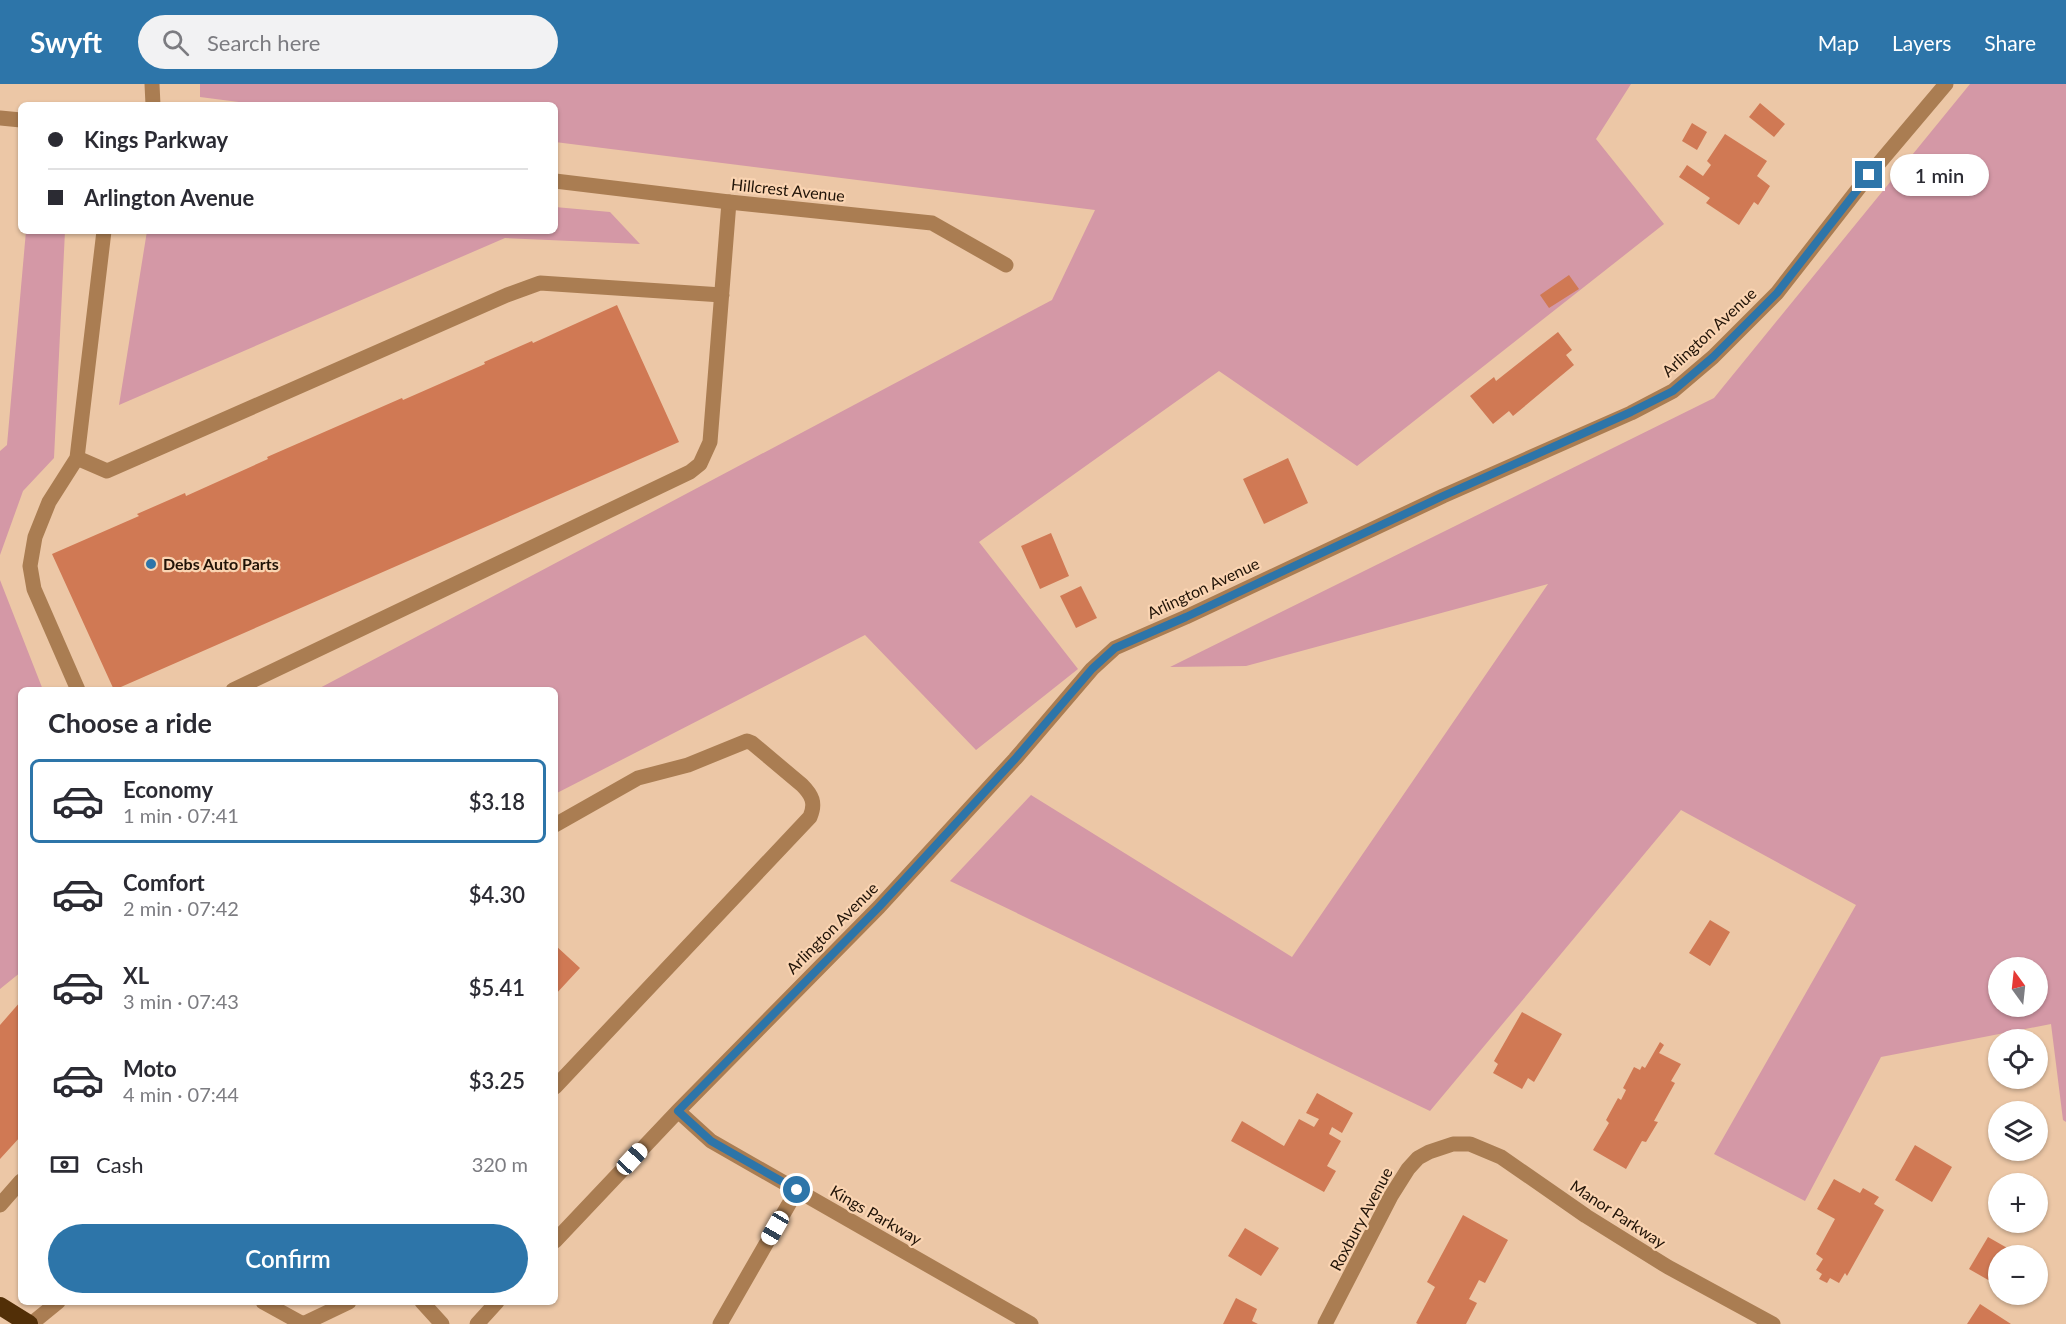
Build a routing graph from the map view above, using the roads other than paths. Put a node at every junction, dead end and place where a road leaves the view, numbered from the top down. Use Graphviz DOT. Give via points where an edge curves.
graph roads {
  1 [pos="152,84"];
  2 [pos="1946,84"];
  3 [pos="153,102"];
  4 [pos="0,118"];
  5 [pos="18,120"];
  6 [pos="558,181"];
  7 [pos="729,202"];
  8 [pos="104,234"];
  9 [pos="1006,265"];
  10 [pos="722,295"];
  11 [pos="77,458"];
  12 [pos="77,687"];
  13 [pos="239,687"];
  14 [pos="558,823"];
  15 [pos="558,1084"];
  16 [pos="678,1111"];
  17 [pos="1444,1146"];
  18 [pos="18,1184"];
  19 [pos="797,1190"];
  20 [pos="0,1205"];
  21 [pos="558,1238"];
  22 [pos="54,1305"];
  23 [pos="268,1305"];
  24 [pos="344,1305"];
  25 [pos="425,1305"];
  26 [pos="494,1305"];
  27 [pos="0,1306"];
  28 [pos="30,1324"];
  29 [pos="442,1324"];
  30 [pos="477,1324"];
  31 [pos="720,1324"];
  32 [pos="1031,1324"];
  33 [pos="1325,1324"];
  34 [pos="1773,1324"];
  1 -- 3 [label="street"];
  2 -- 16 [label="street, Arlington Avenue" via="1777,293 1673,391 1115,648 879,907"];
  4 -- 5 [label="street"];
  6 -- 7 [label="street, Hillcrest Avenue"];
  7 -- 9 [label="street, Hillcrest Avenue" via="932,223"];
  7 -- 10 [label="street"];
  8 -- 11 [label="street"];
  10 -- 11 [label="street" via="540,283 107,471"];
  10 -- 13 [label="street" via="710,442 700,464"];
  11 -- 12 [label="street" via="49,501 35,537 30,566 34,589"];
  14 -- 15 [label="street" via="638,778 688,765 747,741 810,793 814,802 810,817"];
  16 -- 19 [label="street, Kings Parkway" via="711,1141"];
  16 -- 21 [label="street, Arlington Avenue"];
  17 -- 33 [label="street, Roxbury Avenue" via="1418,1158 1408,1169 1390,1196"];
  17 -- 34 [label="street, Manor Parkway" via="1470,1144 1501,1157 1668,1268"];
  18 -- 20 [label="street"];
  19 -- 31 [label="street"];
  19 -- 32 [label="street, Kings Parkway"];
  22 -- 28 [label="street"];
  23 -- 24 [label="street" via="303,1324"];
  25 -- 29 [label="street"];
  26 -- 30 [label="street"];
  27 -- 28 [label="highway"];
}
